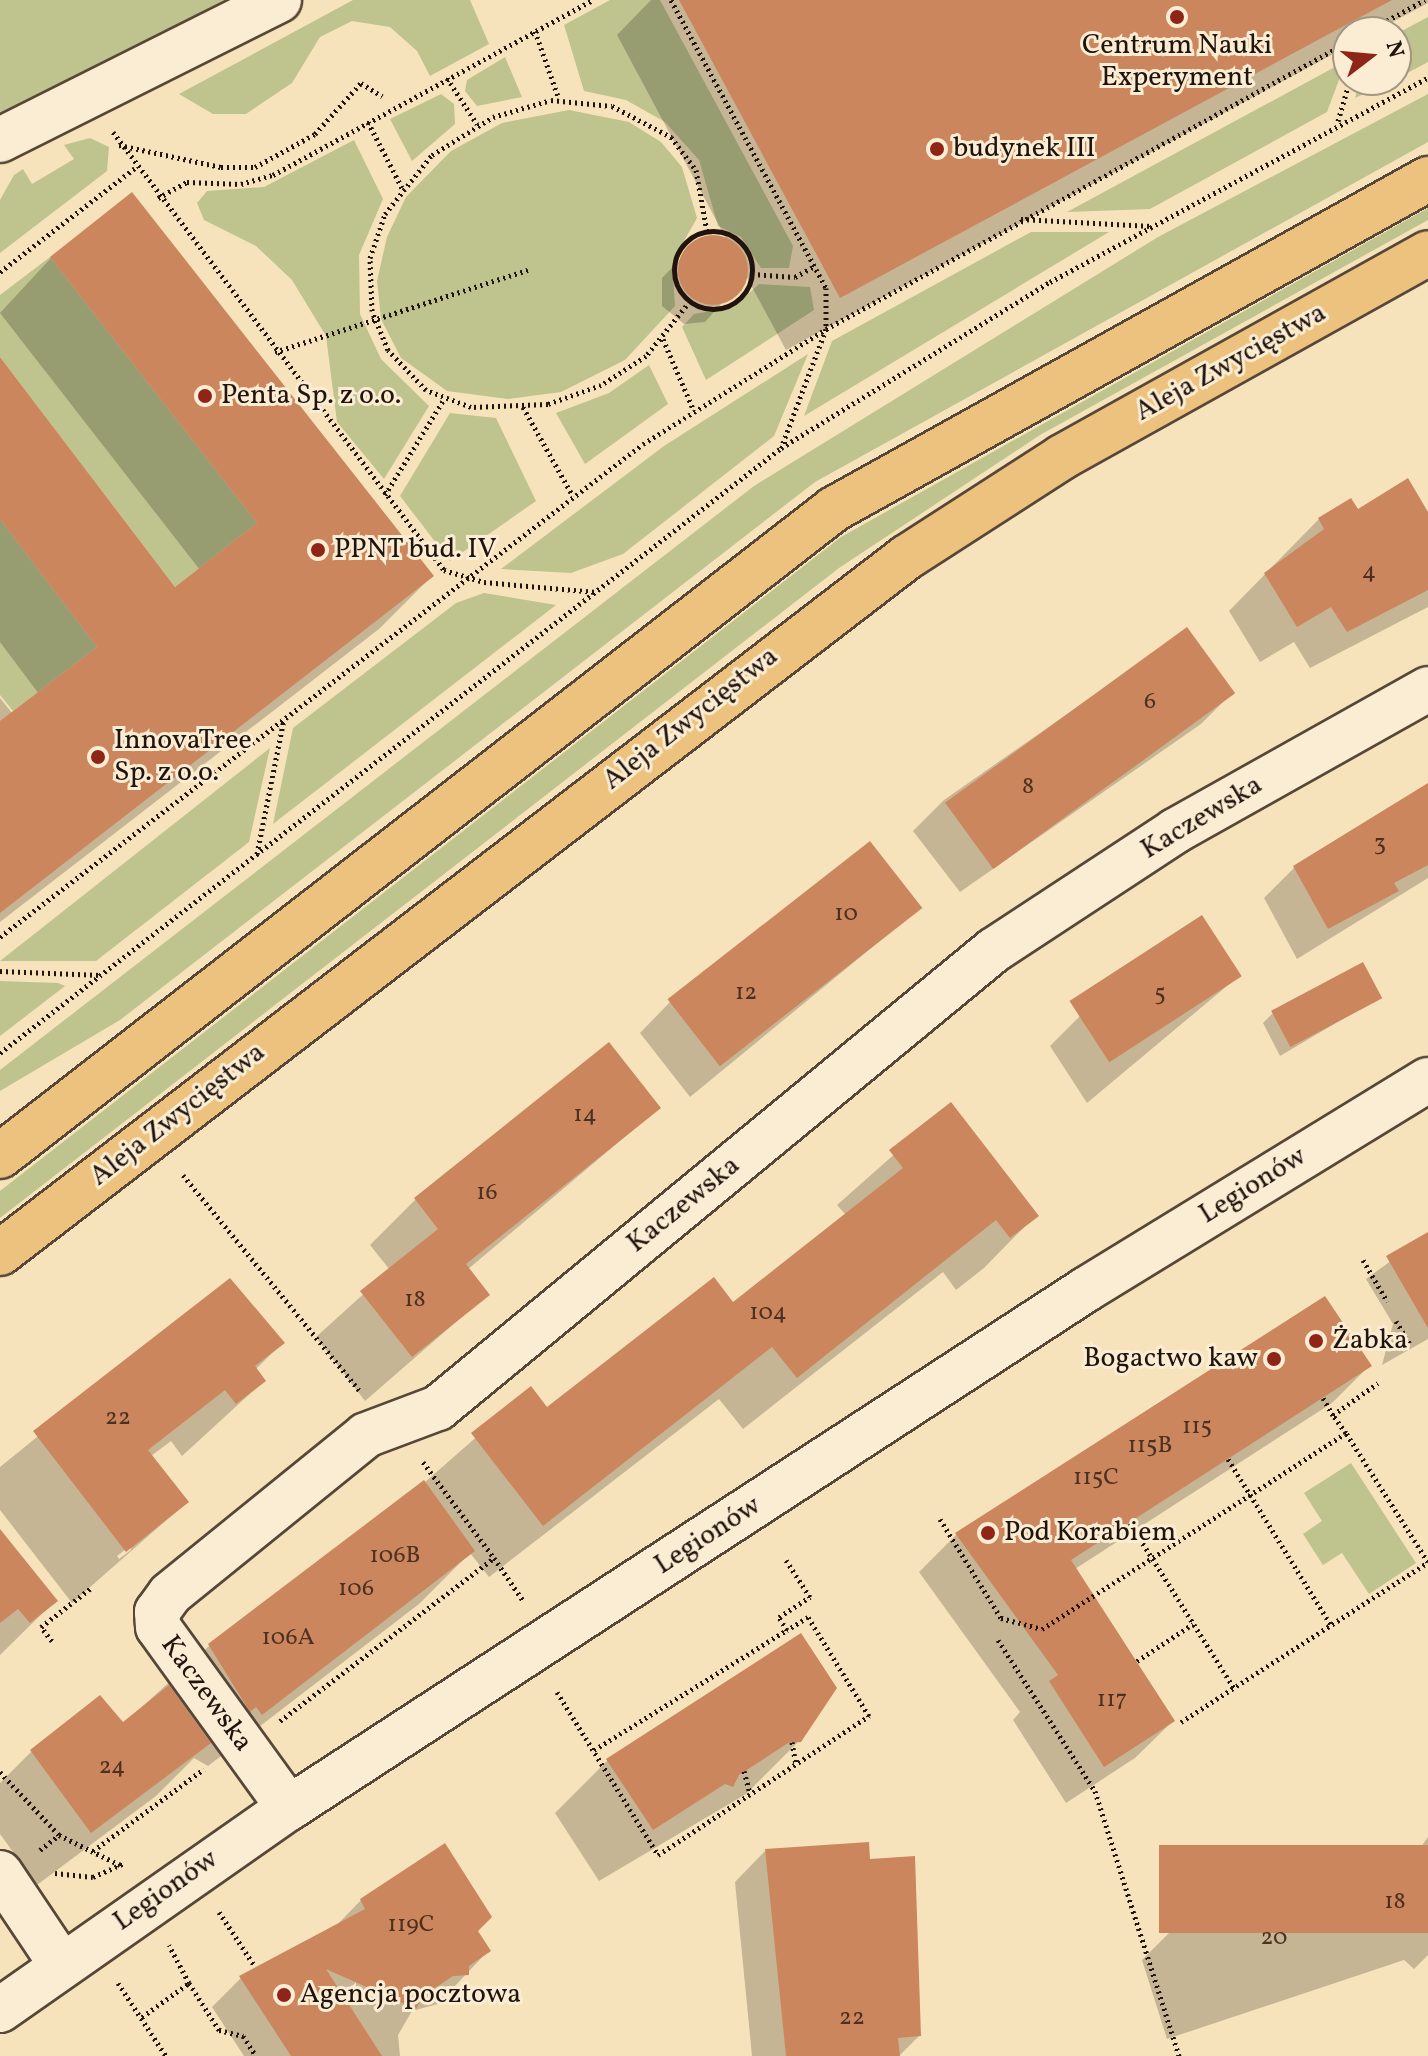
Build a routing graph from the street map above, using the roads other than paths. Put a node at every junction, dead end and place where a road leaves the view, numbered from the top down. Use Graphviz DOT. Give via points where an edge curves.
graph roads {
  1 [pos="279,0"];
  2 [pos="0,140"];
  3 [pos="1428,179"];
  4 [pos="1428,253"];
  5 [pos="1428,689"];
  6 [pos="1428,1080"];
  7 [pos="0,1156"];
  8 [pos="0,1253"];
  9 [pos="289,1808"];
  10 [pos="0,1873"];
  11 [pos="61,1964"];
  12 [pos="0,2010"];
  1 -- 2 [label="street"];
  3 -- 7 [label="main road" via="834,509"];
  4 -- 8 [label="main road, Aleja Zwycięstwa" via="1062,457 907,557"];
  5 -- 9 [label="street, Kaczewska" via="1175,831 994,950 438,1408 366,1435 157,1612 158,1627"];
  6 -- 9 [label="street, Legionów" via="1085,1290"];
  9 -- 11 [label="street, Legionów"];
  10 -- 11 [label="street"];
  11 -- 12 [label="street, Legionów"];
}
